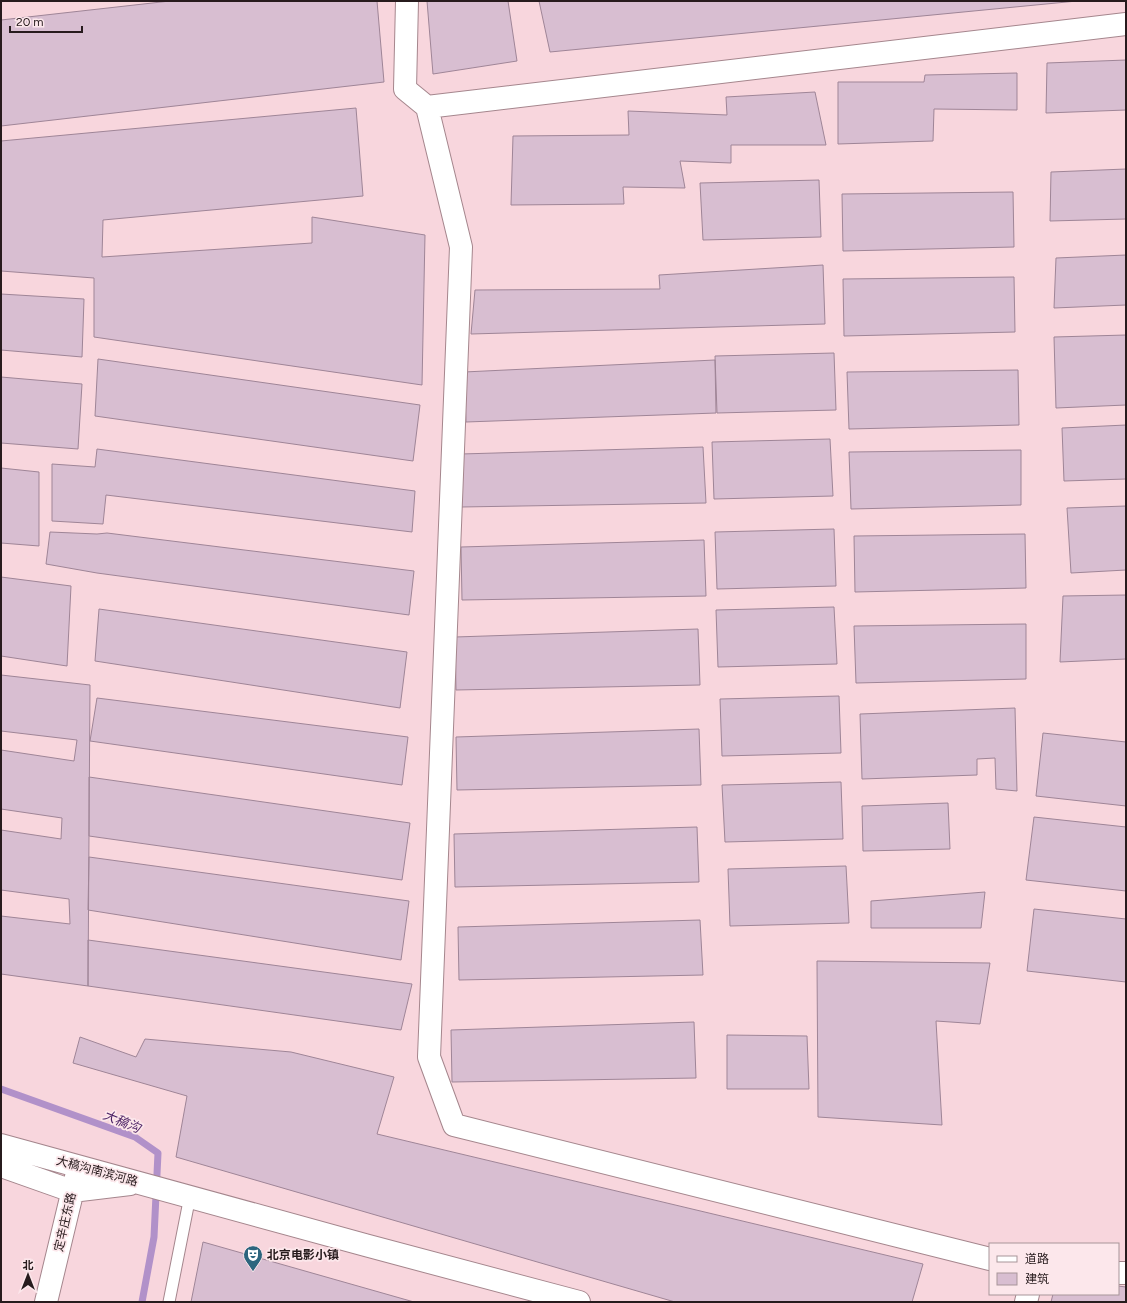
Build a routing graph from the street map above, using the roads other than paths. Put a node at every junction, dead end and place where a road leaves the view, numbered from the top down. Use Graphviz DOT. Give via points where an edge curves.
graph roads {
  1 [pos="407,1"];
  2 [pos="1126,24"];
  3 [pos="428,107"];
  4 [pos="1,1145"];
  5 [pos="1,1166"];
  6 [pos="79,1166"];
  7 [pos="144,1183"];
  8 [pos="72,1191"];
  9 [pos="185,1195"];
  10 [pos="989,1259"];
  11 [pos="46,1302"];
  12 [pos="169,1302"];
  13 [pos="579,1302"];
  1 -- 3 [label="street" via="405,89"];
  2 -- 3 [label="street"];
  3 -- 10 [label="street" via="461,247 429,1058 454,1125"];
  4 -- 6 [label="street, 大稿沟南滨河路"];
  5 -- 8 [label="street, 大稿沟南滨河路"];
  6 -- 7 [label="street, 大稿沟南滨河路"];
  6 -- 8 [label="street, 定辛庄东路"];
  7 -- 8 [label="street, 大稿沟南滨河路"];
  7 -- 9 [label="street"];
  8 -- 11 [label="street, 定辛庄东路"];
  9 -- 12 [label="lane"];
  9 -- 13 [label="street" via="276,1222"];
}
